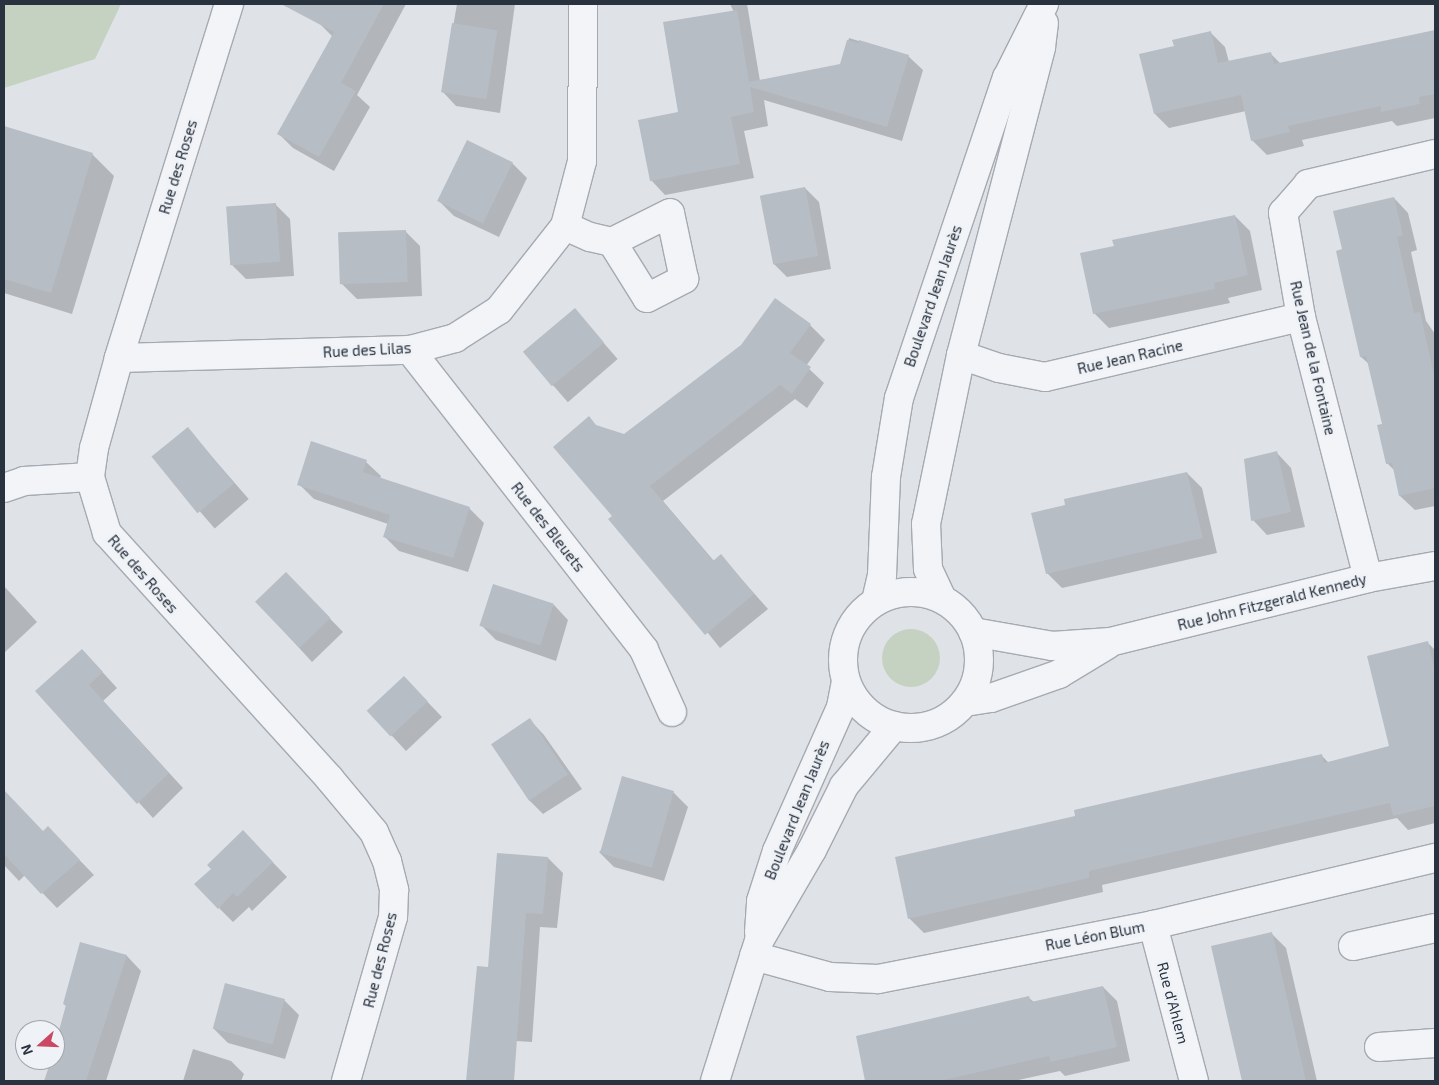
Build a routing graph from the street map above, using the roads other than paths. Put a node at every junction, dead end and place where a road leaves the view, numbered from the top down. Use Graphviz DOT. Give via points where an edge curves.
graph roads {
  1 [pos="229,4"];
  2 [pos="583,4"];
  3 [pos="1045,4"];
  4 [pos="1435,154"];
  5 [pos="565,226"];
  6 [pos="612,242"];
  7 [pos="1301,317"];
  8 [pos="410,350"];
  9 [pos="961,355"];
  10 [pos="119,358"];
  11 [pos="90,477"];
  12 [pos="4,488"];
  13 [pos="1435,566"];
  14 [pos="1368,578"];
  15 [pos="942,599"];
  16 [pos="876,601"];
  17 [pos="973,632"];
  18 [pos="1110,642"];
  19 [pos="846,682"];
  20 [pos="965,702"];
  21 [pos="672,712"];
  22 [pos="894,726"];
  23 [pos="1435,858"];
  24 [pos="1153,925"];
  25 [pos="1435,928"];
  26 [pos="1352,946"];
  27 [pos="756,948"];
  28 [pos="1435,1043"];
  29 [pos="1379,1048"];
  30 [pos="346,1081"];
  31 [pos="715,1081"];
  32 [pos="1194,1081"];
  1 -- 10 [label="street, Rue des Roses"];
  2 -- 5 [label="street, Rue des Lilas" via="582,161"];
  3 -- 9 [label="street, Boulevard Jean Jaurès" via="1041,47"];
  3 -- 16 [label="street, Boulevard Jean Jaurès" via="1008,78 899,398 886,477 882,576"];
  4 -- 7 [label="street, Rue Jean de la Fontaine" via="1308,184 1283,213"];
  5 -- 6 [label="street"];
  5 -- 8 [label="street, Rue des Lilas" via="499,310 455,338"];
  7 -- 9 [label="street, Rue Jean Racine" via="1044,377 999,368"];
  7 -- 14 [label="street, Rue Jean de la Fontaine"];
  8 -- 10 [label="street, Rue des Lilas"];
  8 -- 21 [label="street, Rue des Bleuets" via="644,650"];
  9 -- 15 [label="street, Boulevard Jean Jaurès" via="926,524 928,569"];
  10 -- 11 [label="street, Rue des Roses" via="94,448"];
  11 -- 12 [label="street" via="24,481"];
  11 -- 30 [label="street, Rue des Roses" via="107,533 329,778 374,832 387,861 394,890 393,917"];
  13 -- 14 [label="street, Rue John Fitzgerald Kennedy"];
  14 -- 18 [label="street, Rue John Fitzgerald Kennedy"];
  15 -- 16 [label="street" via="908,592"];
  15 -- 17 [label="street" via="960,613"];
  16 -- 19 [label="street" via="858,616 846,637 842,660"];
  17 -- 18 [label="street, Rue John Fitzgerald Kennedy" via="1052,646"];
  17 -- 20 [label="street" via="979,656 977,672"];
  18 -- 20 [label="street, Rue John Fitzgerald Kennedy" via="1059,674 991,698"];
  19 -- 22 [label="street" via="864,711"];
  19 -- 27 [label="street, Boulevard Jean Jaurès" via="840,706 777,851 761,901"];
  20 -- 22 [label="street" via="933,724 914,728"];
  22 -- 27 [label="street, Boulevard Jean Jaurès" via="844,786"];
  23 -- 24 [label="street, Rue Léon Blum"];
  24 -- 27 [label="street, Rue Léon Blum" via="878,979 830,977"];
  24 -- 32 [label="street, Rue d'Ahlem"];
  25 -- 26 [label="street"];
  27 -- 31 [label="street, Boulevard Jean Jaurès"];
  28 -- 29 [label="street"];
}
